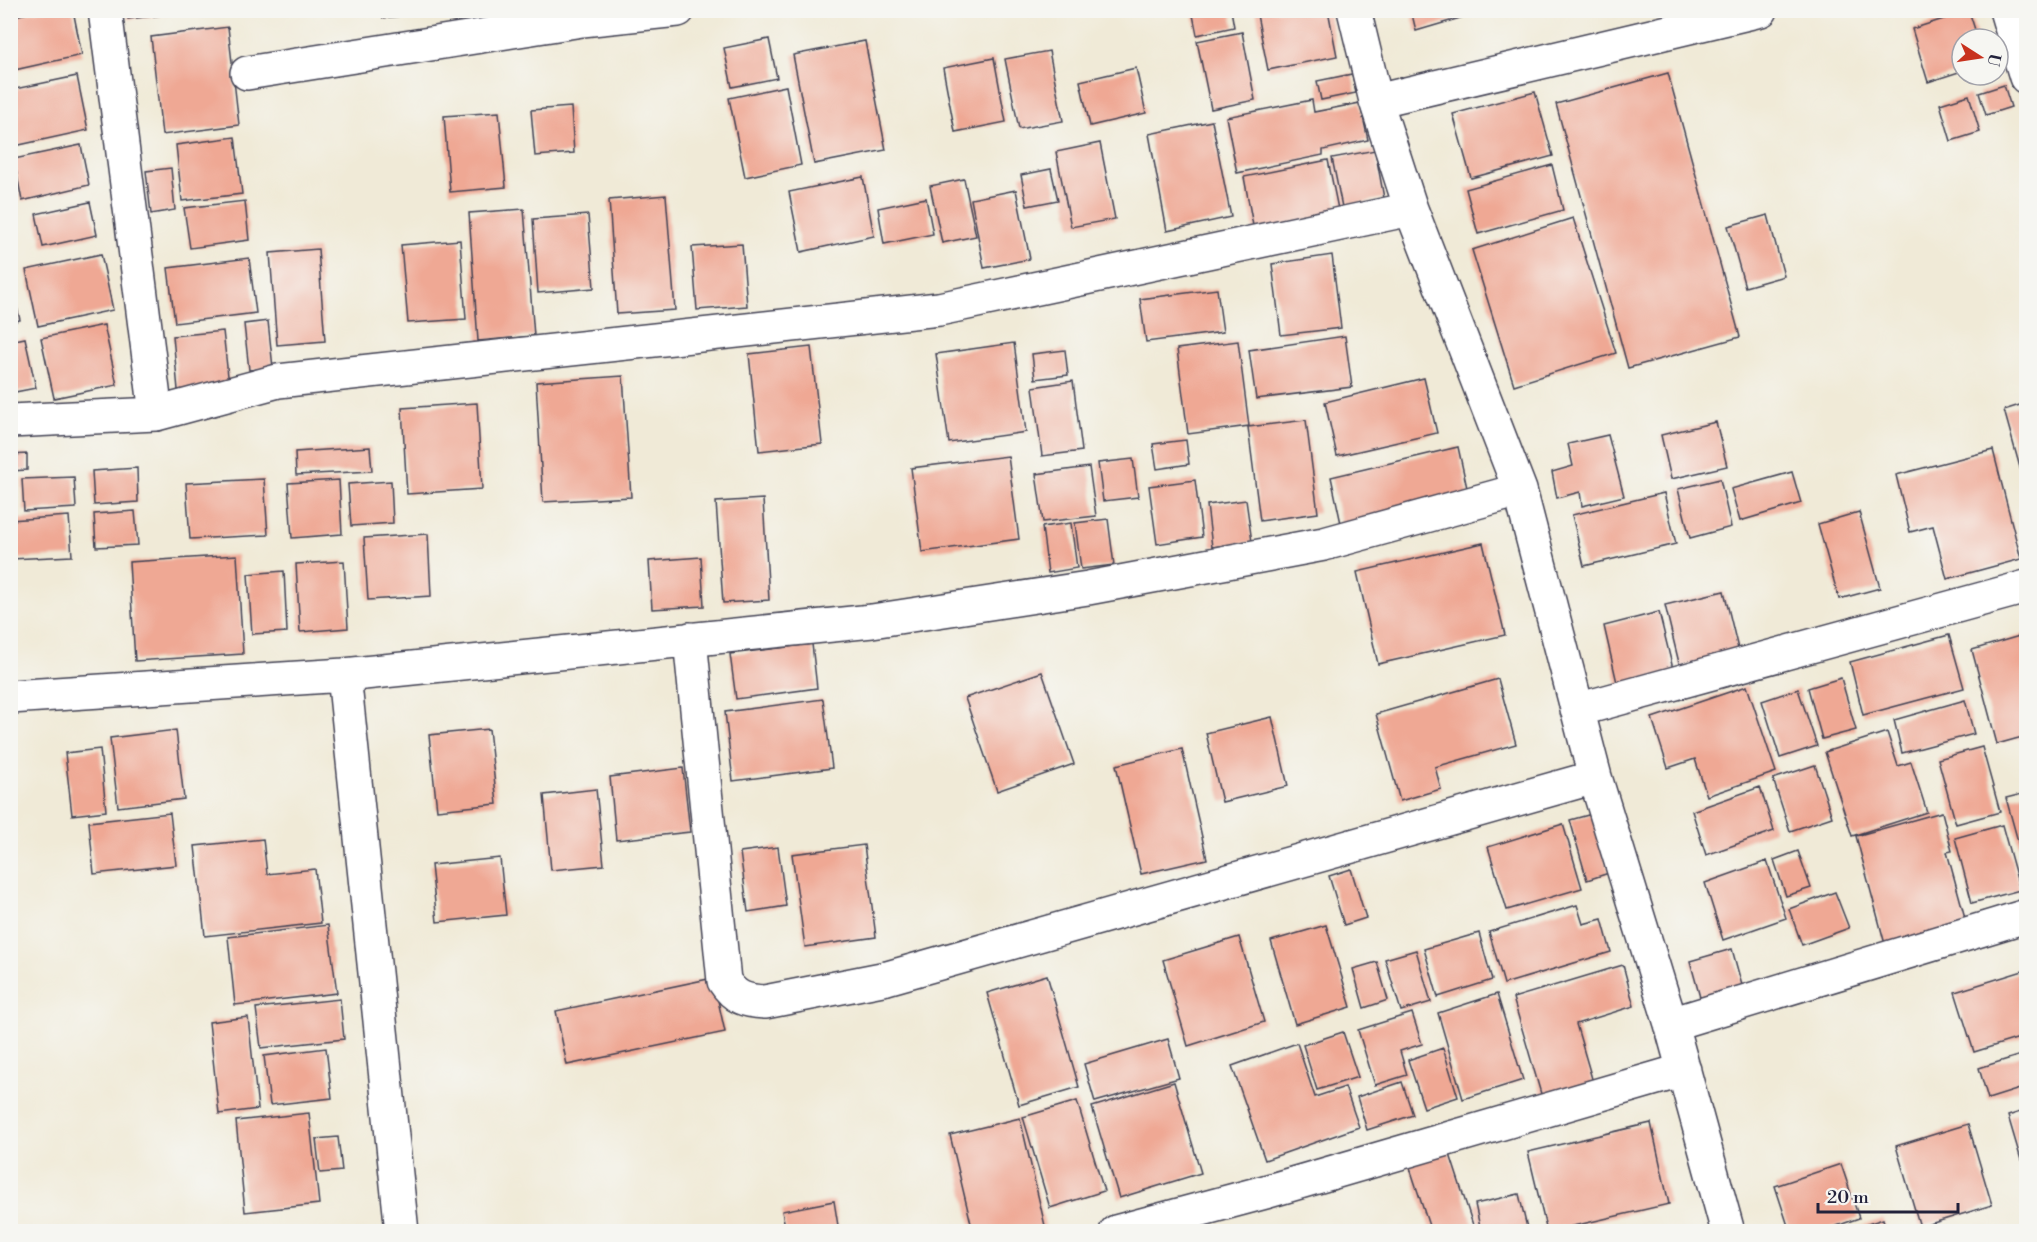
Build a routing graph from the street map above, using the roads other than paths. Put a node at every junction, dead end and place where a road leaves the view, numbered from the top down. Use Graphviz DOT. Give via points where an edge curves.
graph roads {
  1 [pos="105,10"];
  2 [pos="678,10"];
  3 [pos="1354,10"];
  4 [pos="1761,10"];
  5 [pos="2006,10"];
  6 [pos="247,73"];
  7 [pos="2026,77"];
  8 [pos="1376,101"];
  9 [pos="1411,209"];
  10 [pos="156,414"];
  11 [pos="10,421"];
  12 [pos="1520,490"];
  13 [pos="2026,587"];
  14 [pos="690,639"];
  15 [pos="344,675"];
  16 [pos="10,698"];
  17 [pos="1577,710"];
  18 [pos="1595,777"];
  19 [pos="2026,916"];
  20 [pos="1671,1024"];
  21 [pos="1684,1070"];
  22 [pos="402,1232"];
  23 [pos="1116,1232"];
  24 [pos="1728,1232"];
  1 -- 10 [label="street"];
  2 -- 6 [label="street" via="582,20"];
  3 -- 8 [label="street"];
  4 -- 8 [label="street"];
  5 -- 7 [label="street"];
  8 -- 9 [label="street"];
  9 -- 10 [label="street" via="939,309 278,381"];
  9 -- 12 [label="street"];
  10 -- 11 [label="street"];
  12 -- 14 [label="street" via="1324,544 1088,588 872,621"];
  12 -- 17 [label="street"];
  13 -- 17 [label="street"];
  14 -- 15 [label="street"];
  14 -- 18 [label="street" via="724,981 740,999 747,1001 765,1002 887,978"];
  15 -- 16 [label="street"];
  15 -- 22 [label="street"];
  17 -- 18 [label="street"];
  18 -- 20 [label="street"];
  19 -- 20 [label="street"];
  20 -- 21 [label="street"];
  21 -- 23 [label="street"];
  21 -- 24 [label="street"];
}
